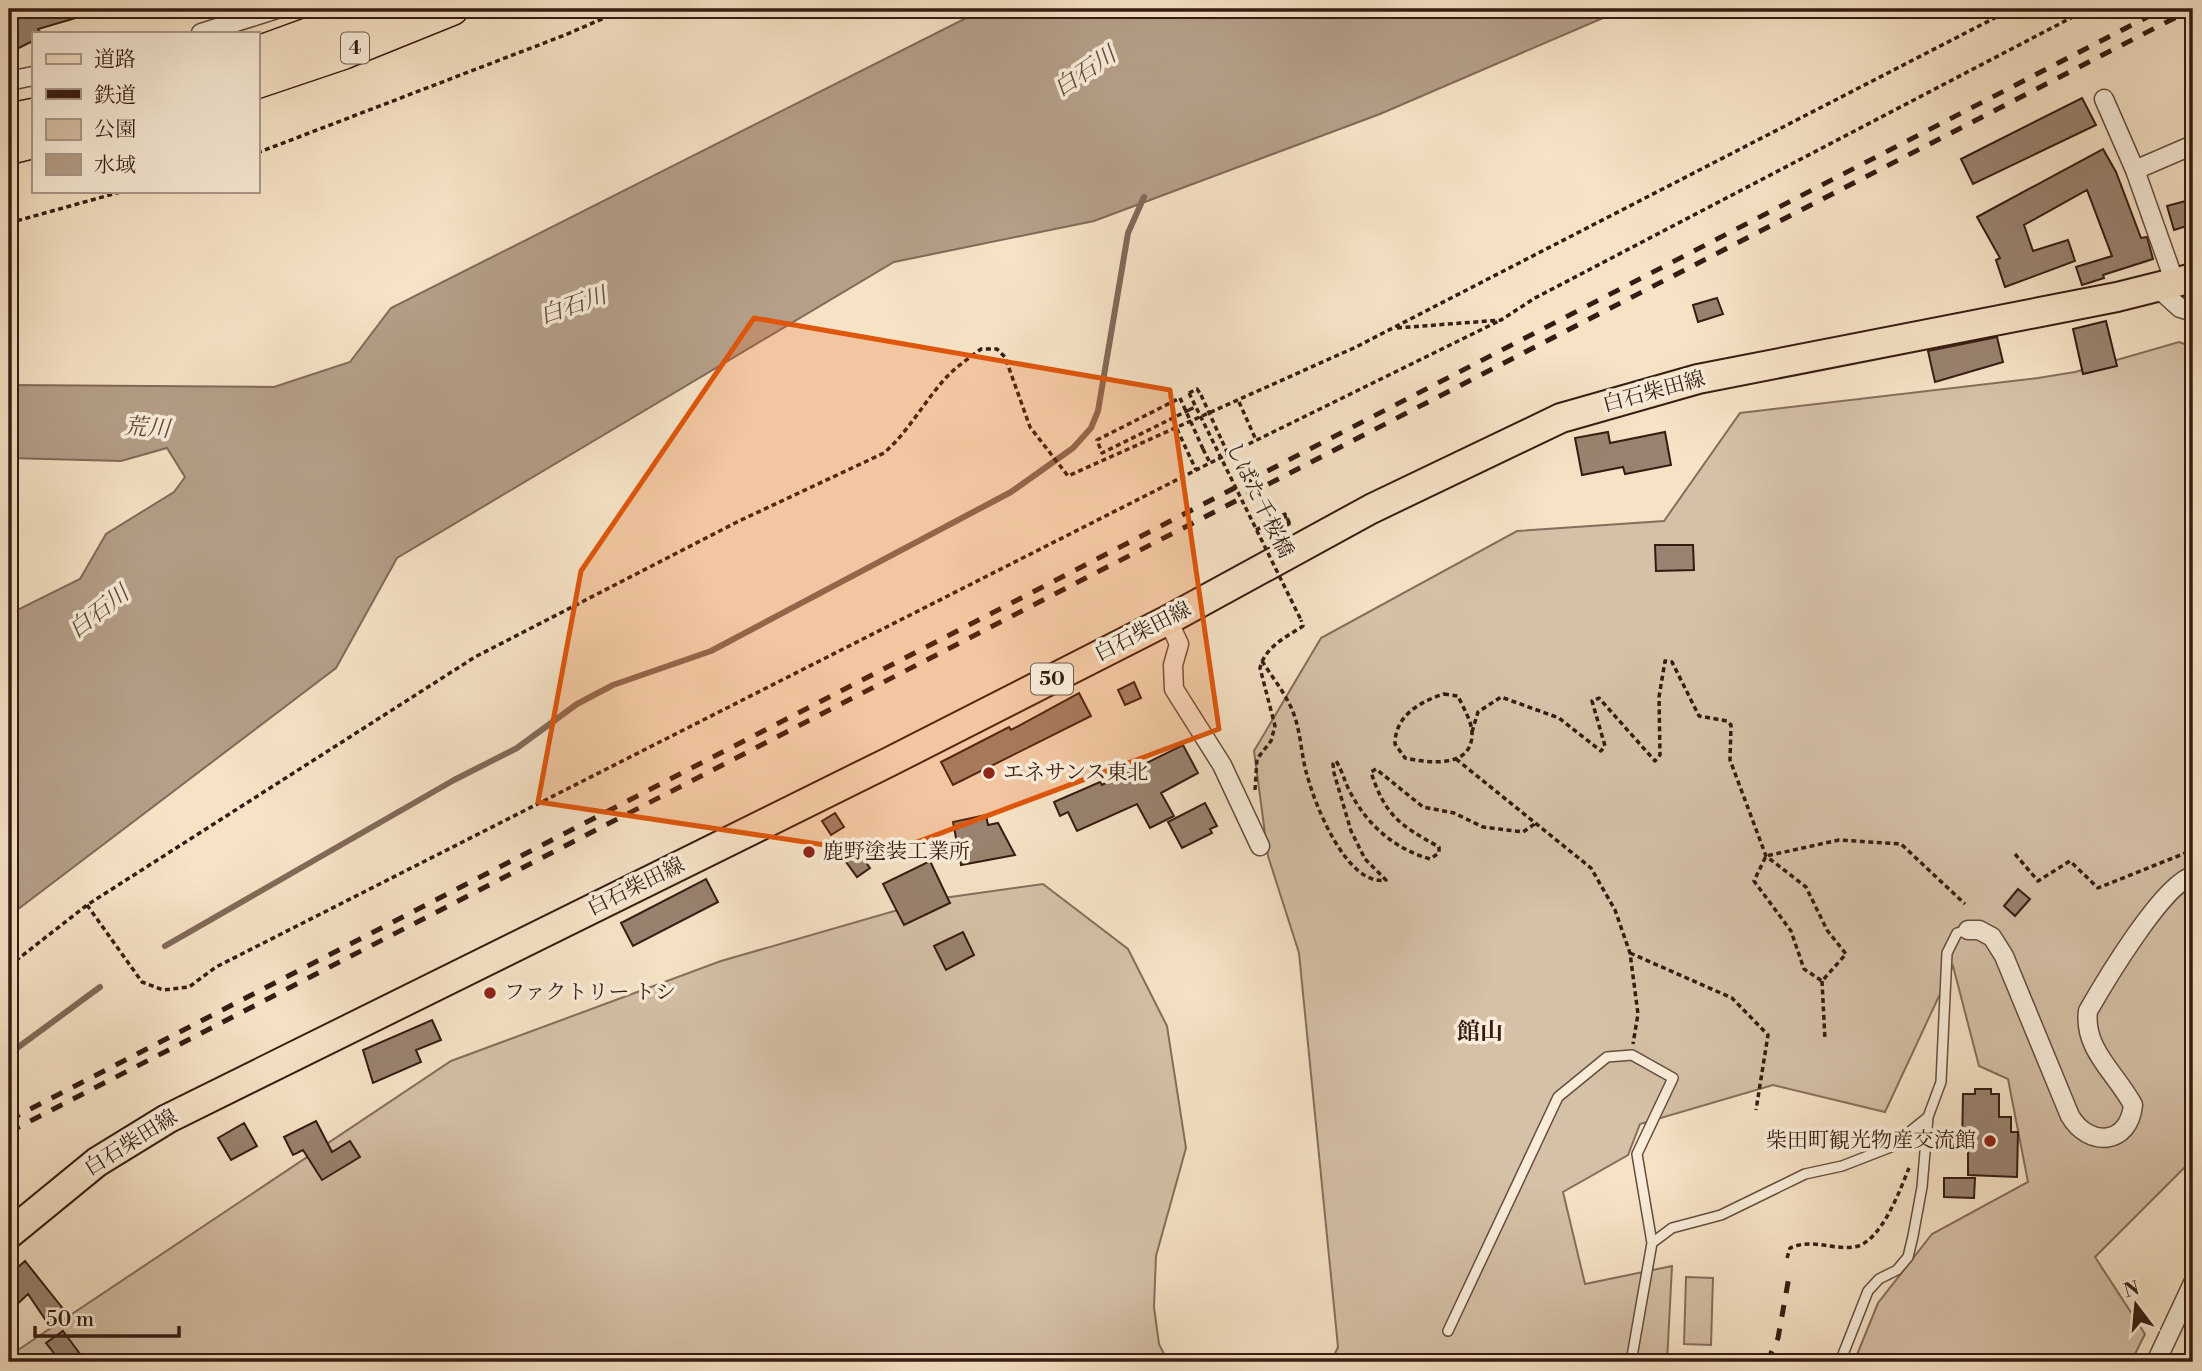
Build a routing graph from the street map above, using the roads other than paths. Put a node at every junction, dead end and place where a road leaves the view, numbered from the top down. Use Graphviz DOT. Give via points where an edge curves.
graph roads {
  1 [pos="277,9"];
  2 [pos="378,9"];
  3 [pos="452,9"];
  4 [pos="204,32"];
  5 [pos="259,52"];
  6 [pos="32,76"];
  7 [pos="259,81"];
  8 [pos="9,82"];
  9 [pos="2104,99"];
  10 [pos="32,115"];
  11 [pos="9,120"];
  12 [pos="32,142"];
  13 [pos="2193,145"];
  14 [pos="9,148"];
  15 [pos="2135,170"];
  16 [pos="2176,283"];
  17 [pos="2193,312"];
  18 [pos="1168,620"];
  19 [pos="1260,846"];
  20 [pos="2193,876"];
  21 [pos="1968,930"];
  22 [pos="1928,1117"];
  23 [pos="9,1234"];
  24 [pos="1653,1243"];
  25 [pos="2193,1283"];
  26 [pos="1448,1331"];
  27 [pos="1631,1362"];
  28 [pos="1840,1362"];
  29 [pos="2156,1362"];
  1 -- 4 [label="street"];
  2 -- 5 [label="highway, 4"];
  3 -- 7 [label="highway, 4"];
  6 -- 8 [label="street"];
  9 -- 15 [label="street"];
  10 -- 11 [label="highway"];
  12 -- 14 [label="highway"];
  13 -- 15 [label="street"];
  15 -- 16 [label="street"];
  16 -- 17 [label="street" via="2180,308"];
  16 -- 18 [label="main road, 白石柴田線 / 50" via="1698,379 1561,418 1371,509"];
  18 -- 19 [label="street" via="1179,644 1173,665 1174,689 1222,765"];
  18 -- 23 [label="main road, 白石柴田線 / 50" via="167,1119 97,1162"];
  20 -- 21 [label="street" via="2175,886 2137,933 2088,1011 2091,1042 2133,1104 2126,1125 2117,1134 2101,1138 2078,1129 2070,1116 2030,1015 1992,937"];
  21 -- 22 [label="lane" via="1957,933 1947,953 1941,1082"];
  22 -- 24 [label="lane" via="1891,1147 1795,1178 1721,1215 1672,1228"];
  22 -- 28 [label="lane" via="1923,1187 1908,1257 1868,1291"];
  24 -- 26 [label="lane" via="1637,1154 1673,1077 1632,1055 1607,1057 1558,1097"];
  24 -- 27 [label="lane"];
  25 -- 29 [label="street"];
}
